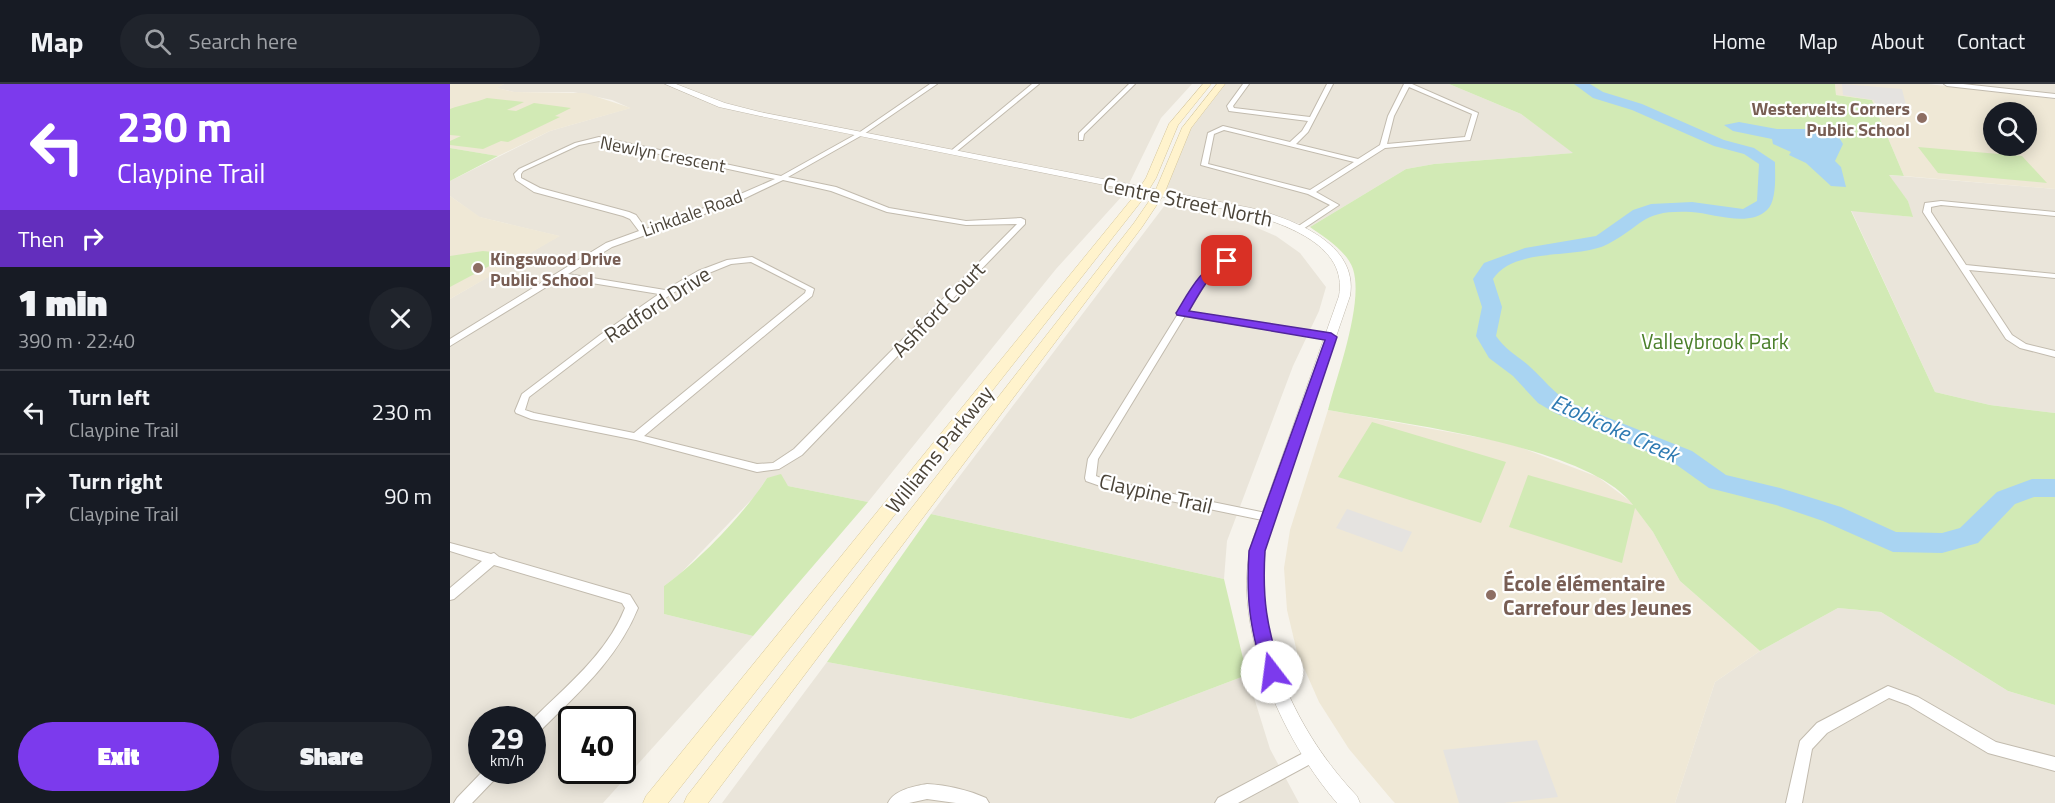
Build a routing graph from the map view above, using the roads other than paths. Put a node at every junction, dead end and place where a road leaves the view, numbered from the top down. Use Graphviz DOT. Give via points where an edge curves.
graph roads {
  1 [pos="669,84"];
  2 [pos="924,84"];
  3 [pos="934,84"];
  4 [pos="1036,84"];
  5 [pos="1132,84"];
  6 [pos="1207,84"];
  7 [pos="1221,84"];
  8 [pos="1246,84"];
  9 [pos="1330,84"];
  10 [pos="1407,84"];
  11 [pos="1947,84"];
  12 [pos="2055,96"];
  13 [pos="1310,119"];
  14 [pos="862,133"];
  15 [pos="1081,139"];
  16 [pos="1292,144"];
  17 [pos="1383,146"];
  18 [pos="954,151"];
  19 [pos="1359,161"];
  20 [pos="780,179"];
  21 [pos="1311,192"];
  22 [pos="1151,193"];
  23 [pos="2055,214"];
  24 [pos="1300,229"];
  25 [pos="643,231"];
  26 [pos="1227,261"];
  27 [pos="1964,267"];
  28 [pos="560,275"];
  29 [pos="2055,276"];
  30 [pos="666,293"];
  31 [pos="1181,313"];
  32 [pos="1331,337"];
  33 [pos="450,343"];
  34 [pos="2055,354"];
  35 [pos="636,437"];
  36 [pos="1267,517"];
  37 [pos="450,547"];
  38 [pos="494,558"];
  39 [pos="450,595"];
  40 [pos="546,714"];
  41 [pos="1311,756"];
  42 [pos="2055,764"];
  43 [pos="480,784"];
  44 [pos="462,803"];
  45 [pos="654,803"];
  46 [pos="696,803"];
  47 [pos="896,803"];
  48 [pos="981,803"];
  49 [pos="1223,803"];
  50 [pos="1350,803"];
  51 [pos="1794,803"];
  1 -- 14 [label="street, Centre Street North" via="722,105"];
  2 -- 3 [label="street"];
  3 -- 14 [label="street, Linkdale Road"];
  4 -- 18 [label="street"];
  5 -- 15 [label="street" via="1081,134"];
  6 -- 22 [label="main road, Williams Parkway" via="1174,124"];
  7 -- 22 [label="main road, Williams Parkway" via="1187,128"];
  8 -- 13 [label="street" via="1231,110"];
  9 -- 13 [label="street"];
  10 -- 17 [label="street" via="1391,116"];
  10 -- 17 [label="street" via="1475,113 1468,139"];
  11 -- 12 [label="street"];
  13 -- 16 [label="street" via="1305,132"];
  14 -- 18 [label="street, Centre Street North"];
  14 -- 20 [label="street, Linkdale Road"];
  16 -- 19 [label="street"];
  16 -- 21 [label="street" via="1216,129 1211,133 1204,165"];
  17 -- 19 [label="street"];
  18 -- 22 [label="street, Centre Street North"];
  19 -- 21 [label="street"];
  20 -- 25 [label="street, Linkdale Road" via="732,201"];
  20 -- 25 [label="street, Newlyn Crescent" via="599,139 577,144 517,174 518,179 537,190 633,217"];
  20 -- 35 [label="street, Ashford Court" via="833,189 887,210 966,223 1017,219 1021,224 789,459 757,468"];
  21 -- 24 [label="street" via="1335,205"];
  22 -- 24 [label="street, Centre Street North" via="1243,209"];
  22 -- 45 [label="main road, Williams Parkway"];
  22 -- 46 [label="main road, Williams Parkway"];
  23 -- 27 [label="street" via="1928,205 1927,212"];
  24 -- 32 [label="street, Centre Street North" via="1326,250 1344,274 1343,301"];
  25 -- 28 [label="street, Linkdale Road" via="609,245"];
  26 -- 31 [label="street, Claypine Trail" via="1205,278"];
  27 -- 29 [label="street"];
  27 -- 34 [label="street" via="2009,338"];
  28 -- 30 [label="street"];
  28 -- 33 [label="street, Linkdale Road"];
  30 -- 35 [label="street, Radford Drive" via="525,396 520,405 520,411 531,416"];
  30 -- 35 [label="street, Radford Drive" via="698,272 742,258 752,259 810,289 809,294"];
  31 -- 32 [label="street"];
  31 -- 36 [label="street, Claypine Trail" via="1093,459 1090,478"];
  32 -- 36 [label="street, Centre Street North"];
  36 -- 41 [label="street, Centre Street North" via="1257,551 1257,621 1272,672"];
  37 -- 38 [label="street"];
  38 -- 39 [label="street"];
  38 -- 40 [label="street" via="626,599 632,608 628,623 610,648"];
  41 -- 49 [label="street"];
  41 -- 50 [label="street, Centre Street North"];
  42 -- 51 [label="street" via="1993,748 1913,701 1888,692 1822,728 1805,746"];
  43 -- 44 [label="street"];
  47 -- 48 [label="street" via="913,794 938,790"];
}
